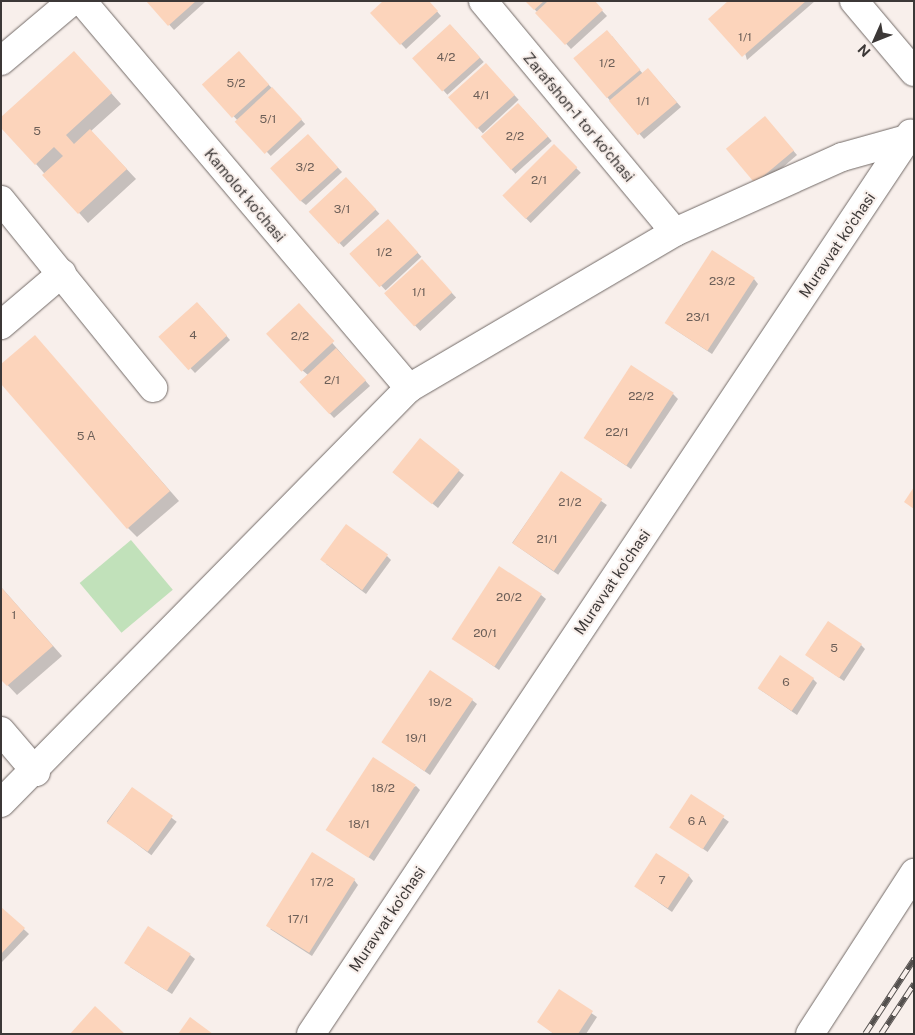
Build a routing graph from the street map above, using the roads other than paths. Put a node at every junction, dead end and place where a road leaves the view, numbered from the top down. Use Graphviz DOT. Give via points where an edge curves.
graph roads {
  1 [pos="72,1"];
  2 [pos="82,1"];
  3 [pos="483,1"];
  4 [pos="854,1"];
  5 [pos="1,61"];
  6 [pos="914,72"];
  7 [pos="910,135"];
  8 [pos="1,200"];
  9 [pos="675,232"];
  10 [pos="62,274"];
  11 [pos="1,325"];
  12 [pos="153,388"];
  13 [pos="409,388"];
  14 [pos="1,731"];
  15 [pos="36,772"];
  16 [pos="1,803"];
  17 [pos="914,874"];
  18 [pos="311,1034"];
  19 [pos="810,1034"];
  1 -- 5 [label="street"];
  2 -- 13 [label="street, Kamolot ko'chasi"];
  3 -- 9 [label="street, Zarafshon-1 tor ko'chasi"];
  4 -- 6 [label="street"];
  7 -- 9 [label="street" via="842,157"];
  7 -- 18 [label="street, Muravvat ko'chasi"];
  8 -- 10 [label="street"];
  9 -- 13 [label="street"];
  10 -- 11 [label="street"];
  10 -- 12 [label="street"];
  13 -- 15 [label="street"];
  14 -- 15 [label="street"];
  15 -- 16 [label="street"];
  17 -- 19 [label="street"];
}
